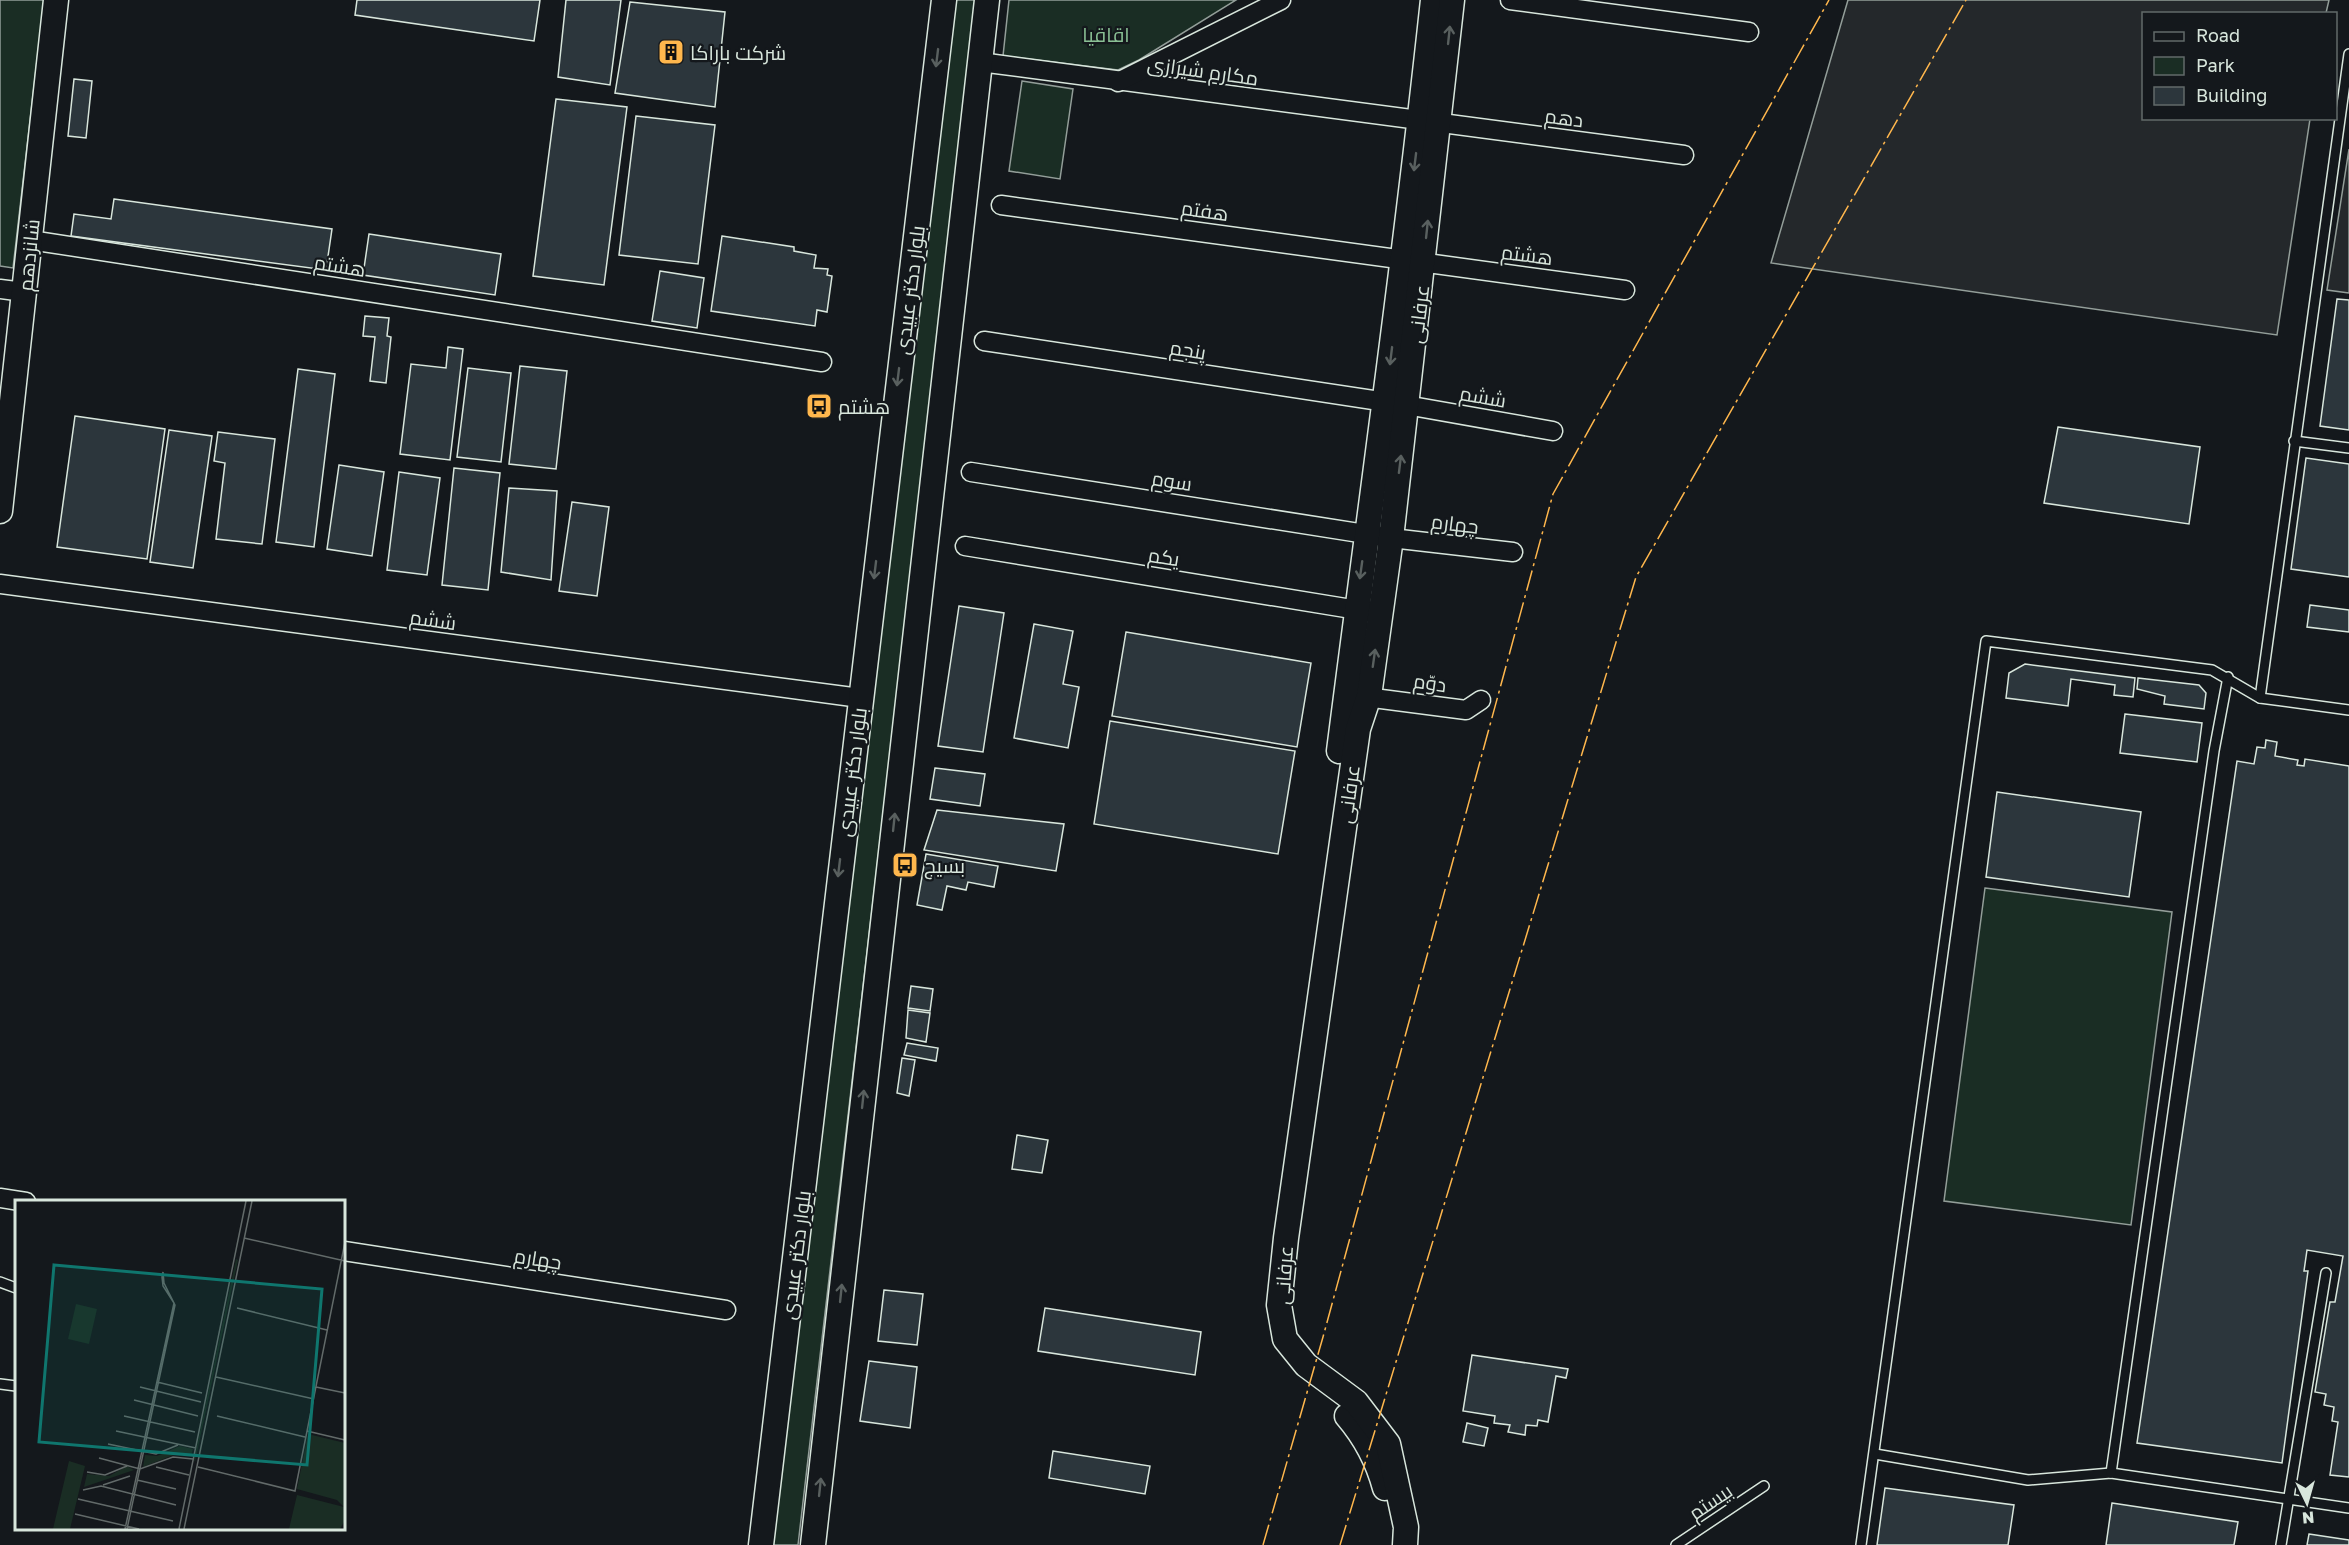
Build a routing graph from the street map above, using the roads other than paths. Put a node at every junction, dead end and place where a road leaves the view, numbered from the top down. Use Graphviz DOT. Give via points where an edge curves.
graph roads {
  1 [pos="56,0"];
  2 [pos="944,0"];
  3 [pos="987,0"];
  4 [pos="1281,0"];
  5 [pos="1433,0"];
  6 [pos="1452,0"];
  7 [pos="1510,0"];
  8 [pos="1749,32"];
  9 [pos="2349,54"];
  10 [pos="980,62"];
  11 [pos="1118,82"];
  12 [pos="1430,123"];
  13 [pos="1684,155"];
  14 [pos="1001,205"];
  15 [pos="30,240"];
  16 [pos="1413,262"];
  17 [pos="0,289"];
  18 [pos="1625,290"];
  19 [pos="24,292"];
  20 [pos="984,341"];
  21 [pos="822,362"];
  22 [pos="1396,404"];
  23 [pos="1553,431"];
  24 [pos="2294,441"];
  25 [pos="2349,448"];
  26 [pos="971,472"];
  27 [pos="0,510"];
  28 [pos="1366,534"];
  29 [pos="1391,538"];
  30 [pos="965,546"];
  31 [pos="1513,552"];
  32 [pos="0,584"];
  33 [pos="1355,610"];
  34 [pos="1380,614"];
  35 [pos="2228,677"];
  36 [pos="1358,696"];
  37 [pos="860,698"];
  38 [pos="2260,698"];
  39 [pos="1481,700"];
  40 [pos="2349,710"];
  41 [pos="0,1197"];
  42 [pos="16,1200"];
  43 [pos="345,1251"];
  44 [pos="2326,1273"];
  45 [pos="0,1282"];
  46 [pos="15,1288"];
  47 [pos="726,1310"];
  48 [pos="0,1384"];
  49 [pos="15,1386"];
  50 [pos="1875,1454"];
  51 [pos="2111,1473"];
  52 [pos="1764,1486"];
  53 [pos="2288,1499"];
  54 [pos="2349,1508"];
  55 [pos="761,1545"];
  56 [pos="813,1545"];
  57 [pos="1392,1545"];
  58 [pos="1405,1545"];
  59 [pos="1676,1545"];
  60 [pos="1861,1545"];
  61 [pos="2281,1545"];
  1 -- 15 [label="street, شانزدهم"];
  2 -- 37 [label="street, بلوار دکتر عبیدی, one-way"];
  3 -- 10 [label="street"];
  4 -- 11 [label="street"];
  5 -- 12 [label="street, عرفانی"];
  12 -- 6 [label="street, عرفانی, one-way"];
  7 -- 8 [label="street"];
  9 -- 24 [label="lane"];
  10 -- 11 [label="street, مکارم شیرازی"];
  56 -- 10 [label="street, one-way"];
  11 -- 12 [label="street, مکارم شیرازی"];
  12 -- 13 [label="street, دهم"];
  12 -- 16 [label="street, عرفانی"];
  14 -- 16 [label="street, هفتم"];
  15 -- 19 [label="street, شانزدهم"];
  15 -- 21 [label="street, هشتم"];
  16 -- 18 [label="street, هشتم"];
  16 -- 22 [label="street, عرفانی"];
  17 -- 19 [label="street"];
  19 -- 27 [label="street, شانزدهم"];
  20 -- 22 [label="street, پنجم"];
  22 -- 23 [label="street, ششم"];
  22 -- 28 [label="street, عرفانی"];
  29 -- 22 [label="street, عرفانی, one-way"];
  24 -- 25 [label="lane"];
  24 -- 38 [label="lane"];
  26 -- 28 [label="street, سوم"];
  28 -- 29 [label="street, سوم"];
  28 -- 33 [label="street, عرفانی, one-way"];
  29 -- 31 [label="street, چهارم"];
  29 -- 34 [label="street, عرفانی"];
  30 -- 33 [label="street, یکم"];
  32 -- 37 [label="street, ششم"];
  33 -- 34 [label="street, یکم"];
  33 -- 36 [label="street, عرفانی"];
  36 -- 34 [label="street, عرفانی, one-way"];
  35 -- 38 [label="lane"];
  35 -- 50 [label="lane" via="2212,670 1986,641"];
  35 -- 51 [label="lane"];
  36 -- 39 [label="street, دوّم" via="1466,710"];
  36 -- 57 [label="street, عرفانی" via="1270,1290 1274,1330 1295,1364 1325,1391 1359,1431 1380,1471 1392,1519"];
  36 -- 58 [label="street, عرفانی" via="1358,729 1279,1305 1285,1339 1306,1365 1356,1402 1388,1444 1406,1527"];
  37 -- 55 [label="street, بلوار دکتر عبیدی, one-way"];
  38 -- 40 [label="lane"];
  41 -- 42 [label="street"];
  43 -- 47 [label="street, چهارم"];
  44 -- 53 [label="lane"];
  45 -- 46 [label="lane"];
  48 -- 49 [label="lane"];
  50 -- 51 [label="lane" via="2028,1480"];
  50 -- 60 [label="lane"];
  51 -- 53 [label="lane"];
  52 -- 59 [label="lane, بیستم"];
  53 -- 54 [label="lane"];
  53 -- 61 [label="lane"];
}
